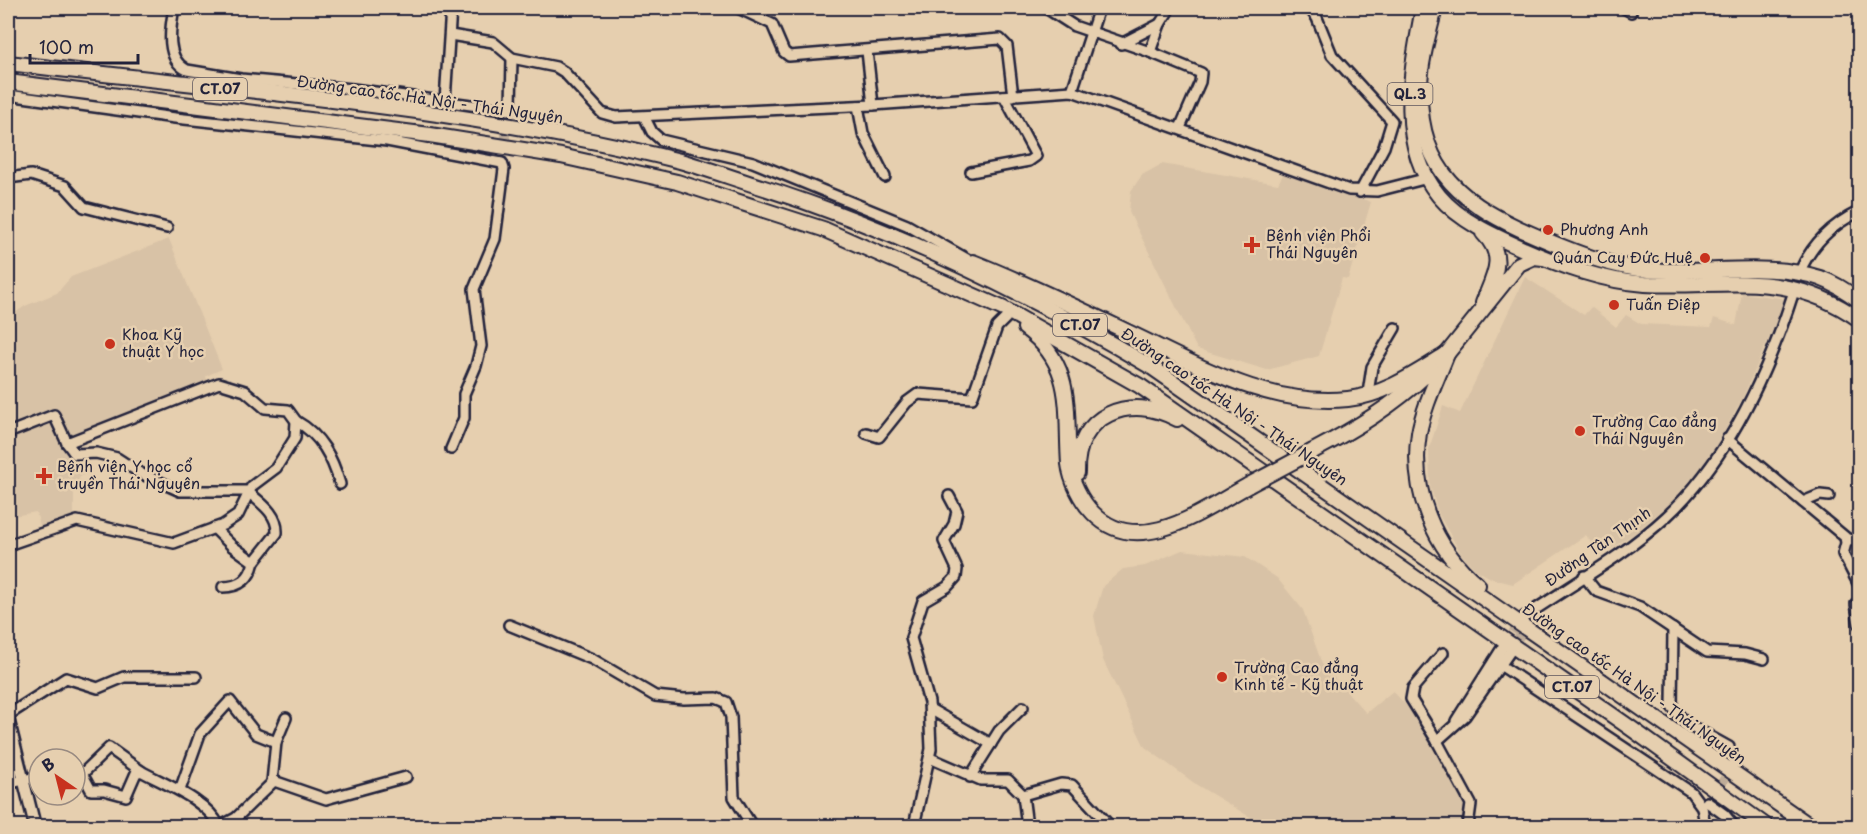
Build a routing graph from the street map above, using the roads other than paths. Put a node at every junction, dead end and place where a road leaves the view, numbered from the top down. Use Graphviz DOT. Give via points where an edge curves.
graph roads {
  1 [pos="174,8"];
  2 [pos="451,8"];
  3 [pos="738,8"];
  4 [pos="1046,8"];
  5 [pos="1099,8"];
  6 [pos="1170,8"];
  7 [pos="1309,8"];
  8 [pos="1423,8"];
  9 [pos="1435,8"];
  10 [pos="1160,24"];
  11 [pos="1092,33"];
  12 [pos="450,34"];
  13 [pos="1121,44"];
  14 [pos="867,51"];
  15 [pos="1150,52"];
  16 [pos="512,58"];
  17 [pos="8,63"];
  18 [pos="8,82"];
  19 [pos="1071,91"];
  20 [pos="15,96"];
  21 [pos="1009,96"];
  22 [pos="445,101"];
  23 [pos="873,105"];
  24 [pos="858,106"];
  25 [pos="645,118"];
  26 [pos="1180,128"];
  27 [pos="971,172"];
  28 [pos="1434,174"];
  29 [pos="885,177"];
  30 [pos="8,178"];
  31 [pos="1360,192"];
  32 [pos="832,209"];
  33 [pos="1860,211"];
  34 [pos="1489,214"];
  35 [pos="1468,220"];
  36 [pos="167,228"];
  37 [pos="1558,244"];
  38 [pos="1516,246"];
  39 [pos="968,260"];
  40 [pos="1551,260"];
  41 [pos="916,268"];
  42 [pos="1494,273"];
  43 [pos="1799,273"];
  44 [pos="1508,279"];
  45 [pos="1795,288"];
  46 [pos="1860,301"];
  47 [pos="1480,311"];
  48 [pos="1006,318"];
  49 [pos="1860,320"];
  50 [pos="1395,328"];
  51 [pos="1447,354"];
  52 [pos="1368,393"];
  53 [pos="296,421"];
  54 [pos="8,433"];
  55 [pos="866,433"];
  56 [pos="1727,439"];
  57 [pos="67,443"];
  58 [pos="451,449"];
  59 [pos="340,484"];
  60 [pos="1077,490"];
  61 [pos="247,491"];
  62 [pos="949,496"];
  63 [pos="1829,496"];
  64 [pos="1803,502"];
  65 [pos="214,528"];
  66 [pos="1847,539"];
  67 [pos="1860,541"];
  68 [pos="8,545"];
  69 [pos="1377,550"];
  70 [pos="254,562"];
  71 [pos="1584,576"];
  72 [pos="223,587"];
  73 [pos="1860,587"];
  74 [pos="1860,600"];
  75 [pos="1527,619"];
  76 [pos="1859,624"];
  77 [pos="509,625"];
  78 [pos="1674,629"];
  79 [pos="1507,648"];
  80 [pos="1443,653"];
  81 [pos="1764,659"];
  82 [pos="1497,664"];
  83 [pos="196,677"];
  84 [pos="1023,707"];
  85 [pos="930,709"];
  86 [pos="1645,712"];
  87 [pos="8,716"];
  88 [pos="286,718"];
  89 [pos="1437,741"];
  90 [pos="276,742"];
  91 [pos="991,744"];
  92 [pos="930,758"];
  93 [pos="1735,763"];
  94 [pos="87,766"];
  95 [pos="141,771"];
  96 [pos="406,777"];
  97 [pos="970,777"];
  98 [pos="27,779"];
  99 [pos="23,780"];
  100 [pos="272,782"];
  101 [pos="8,784"];
  102 [pos="87,785"];
  103 [pos="180,790"];
  104 [pos="1023,795"];
  105 [pos="1707,802"];
  106 [pos="35,826"];
  107 [pos="220,826"];
  108 [pos="752,826"];
  109 [pos="914,826"];
  110 [pos="1027,826"];
  111 [pos="1110,826"];
  112 [pos="1468,826"];
  113 [pos="1706,826"];
  114 [pos="1734,826"];
  115 [pos="1766,826"];
  116 [pos="1810,826"];
  1 -- 22 [label="street" via="172,55 187,70 241,80"];
  2 -- 12 [label="street"];
  3 -- 14 [label="street" via="772,24 787,56"];
  4 -- 11 [label="street"];
  5 -- 11 [label="street"];
  6 -- 10 [label="street"];
  7 -- 31 [label="street" via="1332,55 1392,121 1384,147"];
  8 -- 28 [label="highway, QL.3" via="1410,111 1413,133"];
  9 -- 28 [label="highway, QL.3" via="1420,92"];
  10 -- 13 [label="street"];
  10 -- 15 [label="street"];
  11 -- 13 [label="street"];
  11 -- 19 [label="street"];
  12 -- 16 [label="street" via="493,42"];
  12 -- 22 [label="street"];
  13 -- 15 [label="street"];
  14 -- 21 [label="street" via="1000,39 1007,46"];
  14 -- 23 [label="street"];
  15 -- 26 [label="street" via="1200,73 1200,82"];
  16 -- 22 [label="street" via="508,113"];
  16 -- 25 [label="street" via="560,69 605,114"];
  17 -- 32 [label="highway, Đường cao tốc Hà Nội - Thái Nguyên / CT.07" via="433,114 567,135 683,162"];
  18 -- 41 [label="highway, CT.07" via="430,135 561,156 677,182 812,225"];
  19 -- 21 [label="street"];
  19 -- 26 [label="street"];
  20 -- 58 [label="street" via="387,141 502,159 495,239 474,289 481,346 465,389 464,418"];
  21 -- 23 [label="street"];
  21 -- 27 [label="street" via="1036,156"];
  23 -- 24 [label="street"];
  24 -- 25 [label="street"];
  24 -- 29 [label="street" via="863,133"];
  25 -- 39 [label="street" via="661,140 753,162 907,225"];
  26 -- 31 [label="street"];
  28 -- 31 [label="street" via="1403,186"];
  28 -- 34 [label="highway, QL.3"];
  28 -- 35 [label="highway, QL.3" via="1442,199"];
  30 -- 36 [label="street" via="31,175 65,186 84,207"];
  32 -- 39 [label="highway"];
  32 -- 86 [label="highway, Đường cao tốc Hà Nội - Thái Nguyên / CT.07" via="1009,288 1153,368"];
  33 -- 43 [label="street" via="1826,232 1811,249"];
  34 -- 37 [label="highway, QL.3"];
  34 -- 38 [label="highway"];
  35 -- 38 [label="highway, QL.3"];
  35 -- 42 [label="highway" via="1496,249"];
  37 -- 38 [label="highway" via="1530,241"];
  37 -- 43 [label="highway, QL.3" via="1648,270"];
  38 -- 40 [label="highway, QL.3"];
  38 -- 42 [label="highway"];
  38 -- 44 [label="highway"];
  39 -- 52 [label="highway" via="1247,386 1293,399 1350,399"];
  40 -- 44 [label="highway" via="1525,260"];
  40 -- 45 [label="highway, QL.3" via="1595,276 1627,282 1771,284"];
  41 -- 48 [label="highway"];
  41 -- 69 [label="highway, CT.07" via="1004,309 1140,386"];
  42 -- 47 [label="highway"];
  43 -- 46 [label="highway, QL.3" via="1828,282"];
  44 -- 47 [label="highway"];
  45 -- 49 [label="highway, QL.3" via="1835,303"];
  45 -- 56 [label="street, Đường Tân Thịnh" via="1756,387"];
  47 -- 51 [label="highway"];
  48 -- 55 [label="street" via="997,327 972,398 921,393 907,402 879,437"];
  48 -- 60 [label="highway" via="1035,335 1051,355 1065,384 1069,467"];
  50 -- 52 [label="street" via="1372,367"];
  51 -- 52 [label="highway" via="1394,386"];
  51 -- 60 [label="highway, bridge" via="1404,395 1359,427 1174,524 1149,533 1124,531 1102,522"];
  51 -- 86 [label="highway" via="1419,433 1418,475 1430,524 1465,575 1570,651"];
  53 -- 57 [label="street" via="288,410 265,408 245,391 219,382"];
  53 -- 59 [label="street" via="319,439"];
  53 -- 61 [label="street" via="297,433 276,468"];
  54 -- 57 [label="street" via="54,415"];
  56 -- 64 [label="street"];
  56 -- 71 [label="street, Đường Tân Thịnh" via="1708,472 1665,518"];
  57 -- 61 [label="street" via="75,454 117,458 180,490"];
  60 -- 69 [label="highway" via="1079,451 1094,424 1109,414 1147,407 1184,424 1292,499"];
  61 -- 65 [label="street" via="238,515"];
  61 -- 70 [label="street" via="268,509 277,527 277,533"];
  62 -- 85 [label="street" via="957,511 944,542 957,569 956,577 923,601 911,639"];
  63 -- 64 [label="street"];
  64 -- 66 [label="street"];
  65 -- 68 [label="street" via="174,543 77,521"];
  65 -- 70 [label="street"];
  66 -- 67 [label="street"];
  66 -- 73 [label="street" via="1843,554"];
  69 -- 115 [label="highway, CT.07"];
  70 -- 72 [label="street" via="239,585"];
  71 -- 75 [label="street, Đường Tân Thịnh"];
  71 -- 78 [label="street" via="1596,591 1640,607"];
  74 -- 76 [label="street" via="1856,604"];
  77 -- 108 [label="street" via="592,659 655,696 716,698 726,702 731,717 734,797"];
  78 -- 81 [label="street" via="1707,652"];
  78 -- 93 [label="street" via="1672,707 1686,723 1729,747"];
  79 -- 82 [label="street"];
  80 -- 89 [label="street" via="1413,688 1411,699"];
  82 -- 89 [label="street" via="1465,716"];
  82 -- 105 [label="street"];
  83 -- 87 [label="street" via="124,677 98,688 66,678"];
  84 -- 91 [label="street"];
  85 -- 91 [label="street"];
  85 -- 92 [label="street"];
  86 -- 116 [label="highway, Đường cao tốc Hà Nội - Thái Nguyên / CT.07"];
  87 -- 99 [label="main road"];
  88 -- 90 [label="street"];
  89 -- 112 [label="street" via="1471,804"];
  90 -- 100 [label="street"];
  90 -- 103 [label="street" via="256,734 230,701 200,734"];
  91 -- 97 [label="street"];
  92 -- 97 [label="street"];
  92 -- 109 [label="street"];
  94 -- 95 [label="street" via="109,748"];
  95 -- 102 [label="street" via="136,773 126,796 91,790"];
  95 -- 103 [label="street"];
  96 -- 100 [label="street" via="326,799"];
  97 -- 104 [label="street" via="1008,780"];
  98 -- 99 [label="street"];
  99 -- 101 [label="street"];
  99 -- 106 [label="main road"];
  100 -- 107 [label="street" via="236,818"];
  103 -- 107 [label="street" via="211,811"];
  104 -- 110 [label="street"];
  104 -- 111 [label="street" via="1061,784 1072,785"];
  105 -- 113 [label="street"];
  105 -- 114 [label="street"];
}
